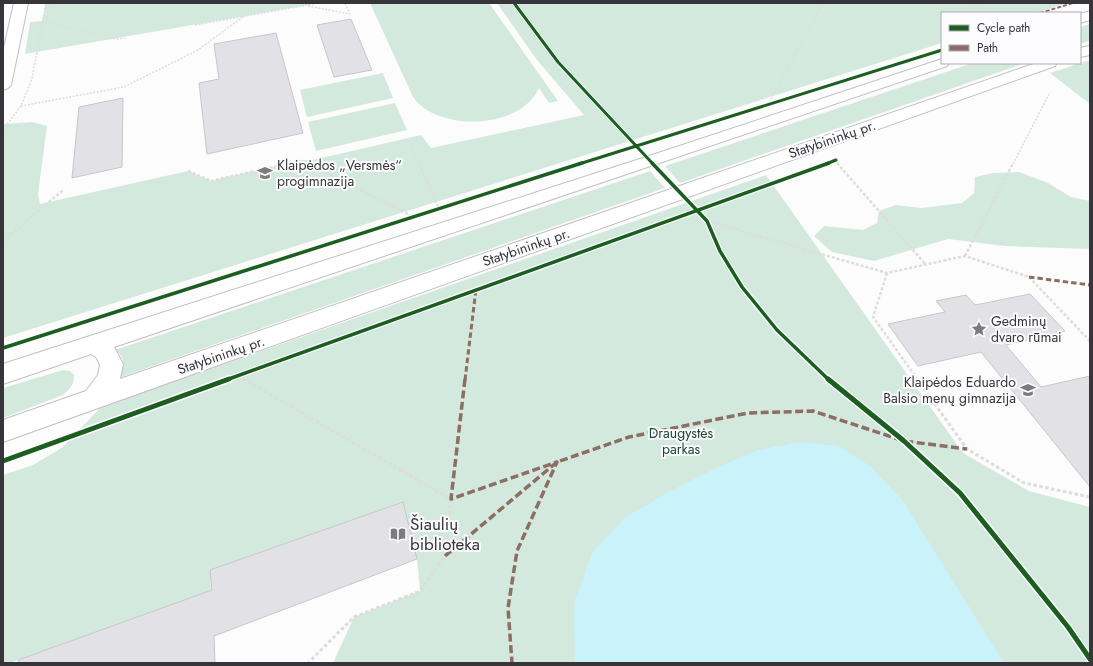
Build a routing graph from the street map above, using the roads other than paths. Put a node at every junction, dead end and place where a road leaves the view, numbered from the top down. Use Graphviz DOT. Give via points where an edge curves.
graph roads {
  1 [pos="21,3"];
  2 [pos="941,63"];
  3 [pos="1047,64"];
  4 [pos="3,85"];
  5 [pos="91,345"];
  6 [pos="3,374"];
  7 [pos="94,399"];
  8 [pos="3,431"];
  1 -- 4 [label="main road"];
  2 -- 5 [label="main road"];
  3 -- 7 [label="main road, Statybininkų pr."];
  5 -- 6 [label="main road"];
  5 -- 7 [label="main road" via="104,350 112,364 109,379"];
  7 -- 8 [label="main road, Statybininkų pr."];
}
